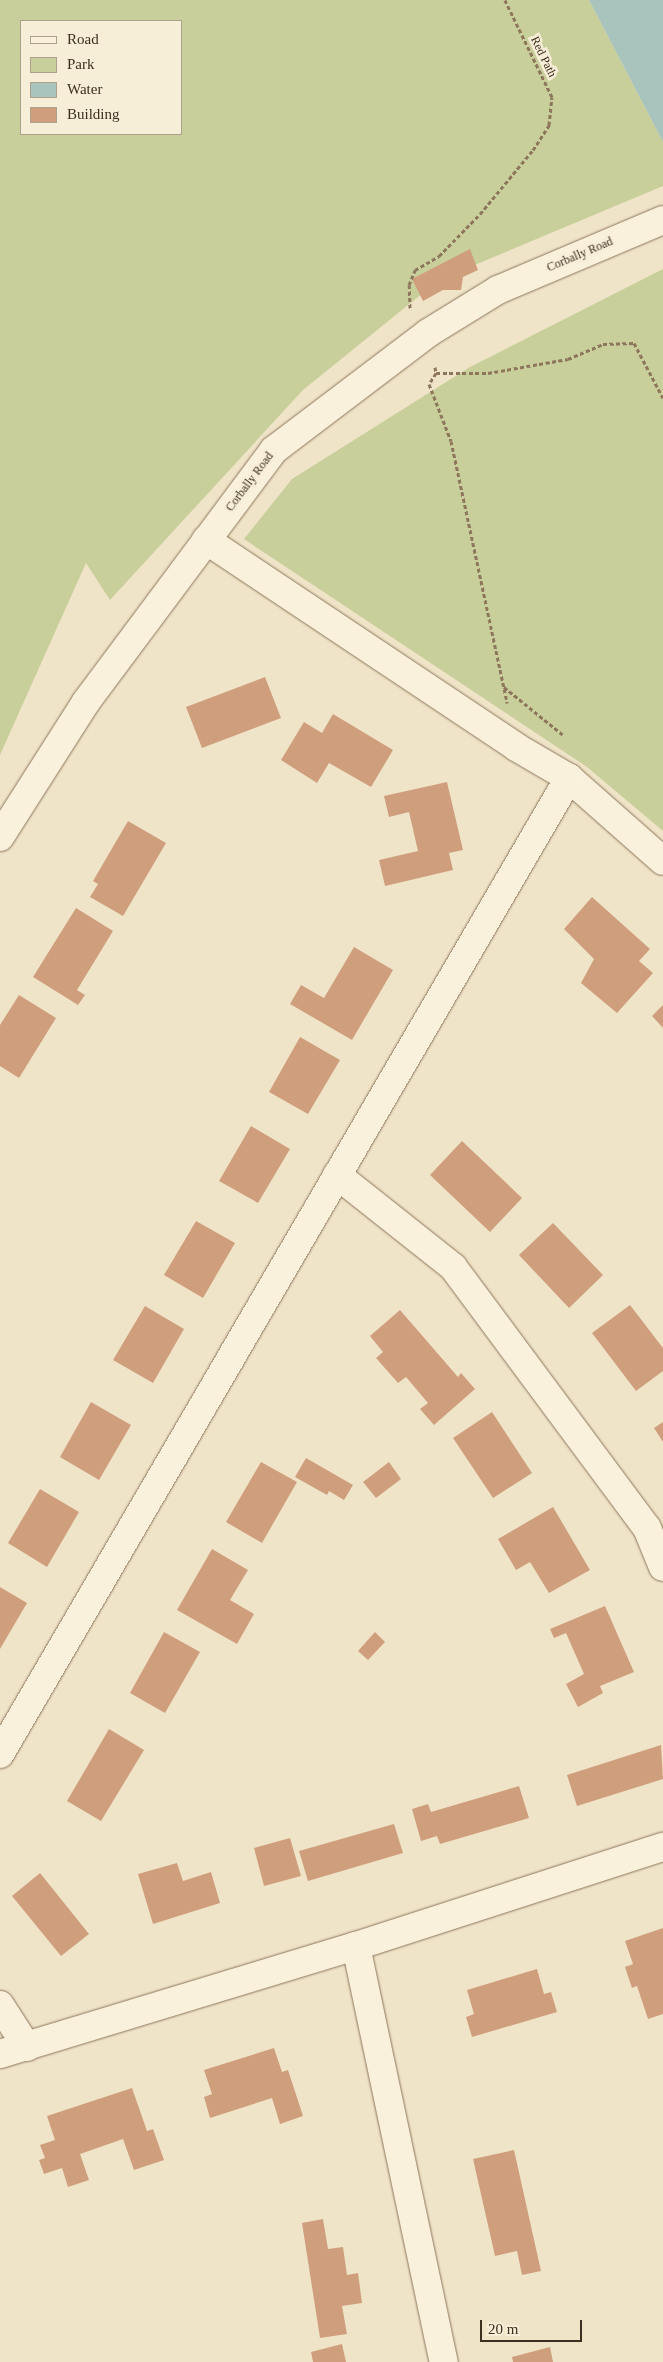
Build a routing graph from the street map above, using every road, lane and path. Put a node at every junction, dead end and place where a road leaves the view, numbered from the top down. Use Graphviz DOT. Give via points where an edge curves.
graph roads {
  1 [pos="506,0"];
  2 [pos="663,220"];
  3 [pos="415,270"];
  4 [pos="428,333"];
  5 [pos="436,374"];
  6 [pos="663,398"];
  7 [pos="206,540"];
  8 [pos="516,747"];
  9 [pos="569,778"];
  10 [pos="0,837"];
  11 [pos="663,861"];
  12 [pos="337,1175"];
  13 [pos="663,1567"];
  14 [pos="0,1754"];
  15 [pos="663,1847"];
  16 [pos="356,1946"];
  17 [pos="0,2005"];
  18 [pos="26,2047"];
  19 [pos="0,2054"];
  20 [pos="444,2362"];
  1 -- 3 [label="path, Red Path" via="552,98 548,125 533,150 480,214 439,256"];
  2 -- 4 [label="street, Corbally Road" via="498,290"];
  4 -- 5 [label="path"];
  4 -- 7 [label="street, Corbally Road" via="274,450"];
  5 -- 6 [label="path" via="488,373 568,359 604,344 634,343"];
  5 -- 8 [label="path" via="429,384 451,441"];
  7 -- 8 [label="street"];
  7 -- 10 [label="street, Corbally Road" via="86,702"];
  8 -- 9 [label="street"];
  9 -- 11 [label="street"];
  9 -- 12 [label="street"];
  12 -- 13 [label="street" via="452,1266 647,1528"];
  12 -- 14 [label="street"];
  15 -- 16 [label="street"];
  16 -- 18 [label="street"];
  16 -- 20 [label="street"];
  17 -- 18 [label="street"];
  18 -- 19 [label="street"];
}
